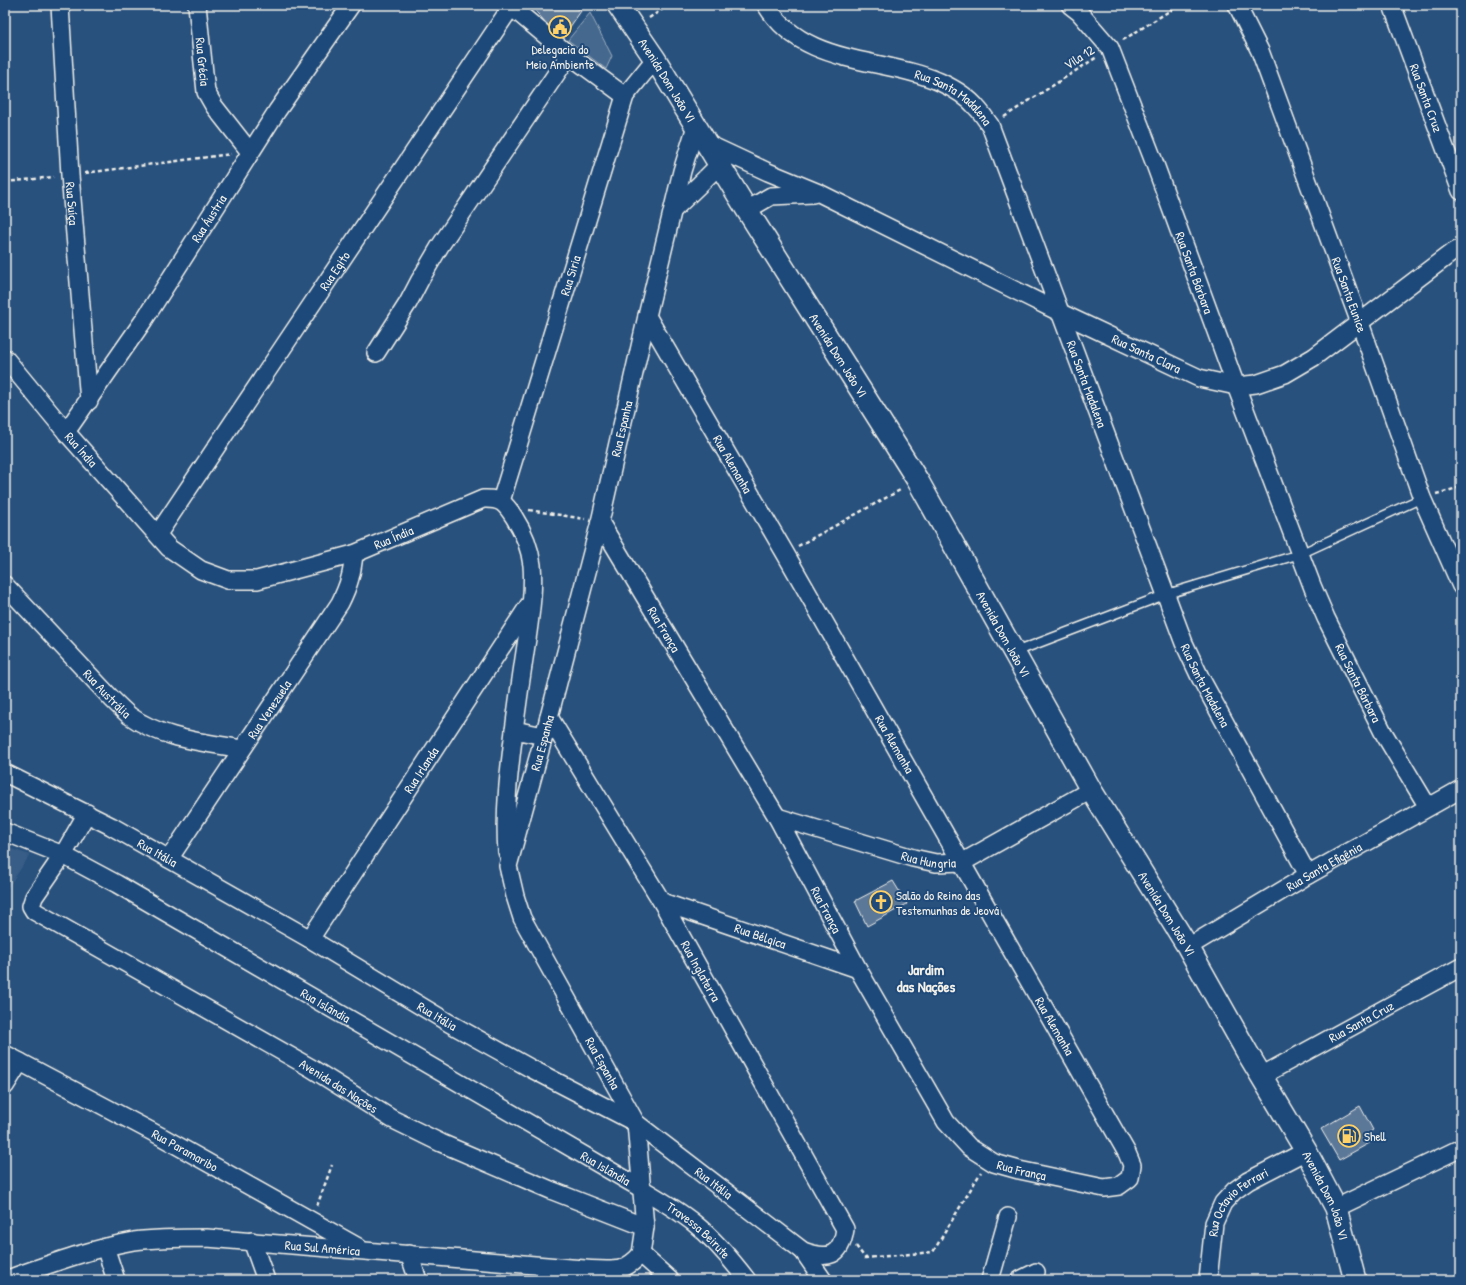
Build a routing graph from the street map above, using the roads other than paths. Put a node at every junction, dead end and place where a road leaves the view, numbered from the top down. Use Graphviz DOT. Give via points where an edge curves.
graph roads {
  1 [pos="60,5"];
  2 [pos="197,5"];
  3 [pos="351,5"];
  4 [pos="618,5"];
  5 [pos="766,5"];
  6 [pos="1070,5"];
  7 [pos="1236,5"];
  8 [pos="1392,5"];
  9 [pos="510,6"];
  10 [pos="569,55"];
  11 [pos="655,59"];
  12 [pos="625,96"];
  13 [pos="696,126"];
  14 [pos="708,144"];
  15 [pos="250,152"];
  16 [pos="720,164"];
  17 [pos="761,169"];
  18 [pos="1461,191"];
  19 [pos="819,193"];
  20 [pos="771,196"];
  21 [pos="673,210"];
  22 [pos="747,210"];
  23 [pos="1461,248"];
  24 [pos="1061,313"];
  25 [pos="647,316"];
  26 [pos="1360,323"];
  27 [pos="376,353"];
  28 [pos="5,358"];
  29 [pos="1236,386"];
  30 [pos="89,401"];
  31 [pos="66,432"];
  32 [pos="1422,498"];
  33 [pos="504,504"];
  34 [pos="600,522"];
  35 [pos="158,534"];
  36 [pos="354,554"];
  37 [pos="1300,554"];
  38 [pos="5,585"];
  39 [pos="1461,586"];
  40 [pos="1167,594"];
  41 [pos="532,601"];
  42 [pos="1015,652"];
  43 [pos="549,717"];
  44 [pos="514,730"];
  45 [pos="544,736"];
  46 [pos="242,749"];
  47 [pos="5,772"];
  48 [pos="1461,789"];
  49 [pos="1091,790"];
  50 [pos="1428,807"];
  51 [pos="87,813"];
  52 [pos="777,817"];
  53 [pos="5,832"];
  54 [pos="63,855"];
  55 [pos="169,859"];
  56 [pos="962,862"];
  57 [pos="508,866"];
  58 [pos="1308,875"];
  59 [pos="662,902"];
  60 [pos="310,939"];
  61 [pos="1188,946"];
  62 [pos="1461,967"];
  63 [pos="858,969"];
  64 [pos="12,1058"];
  65 [pos="1262,1076"];
  66 [pos="5,1086"];
  67 [pos="636,1123"];
  68 [pos="1461,1148"];
  69 [pos="1306,1151"];
  70 [pos="1130,1178"];
  71 [pos="642,1189"];
  72 [pos="1336,1208"];
  73 [pos="1008,1217"];
  74 [pos="645,1227"];
  75 [pos="845,1229"];
  76 [pos="252,1241"];
  77 [pos="105,1247"];
  78 [pos="364,1250"];
  79 [pos="803,1251"];
  80 [pos="409,1254"];
  81 [pos="641,1254"];
  82 [pos="1036,1272"];
  83 [pos="561,1273"];
  84 [pos="5,1280"];
  85 [pos="116,1280"];
  86 [pos="266,1280"];
  87 [pos="418,1280"];
  88 [pos="670,1280"];
  89 [pos="747,1280"];
  90 [pos="823,1280"];
  91 [pos="990,1280"];
  92 [pos="1020,1280"];
  93 [pos="1208,1280"];
  94 [pos="1355,1280"];
  1 -- 30 [label="street, Rua Suíça" via="70,175"];
  2 -- 15 [label="street, Rua Grécia" via="206,92"];
  3 -- 15 [label="street, Rua Áustria"];
  4 -- 11 [label="street, Avenida Dom João VI"];
  5 -- 24 [label="street, Rua Santa Madalena" via="784,28 824,51 920,74 941,82 978,108 990,125"];
  6 -- 29 [label="street, Rua Santa Bárbara" via="1110,48"];
  7 -- 26 [label="street, Rua Santa Eunice" via="1260,51"];
  8 -- 18 [label="street, Rua Santa Cruz"];
  9 -- 10 [label="street"];
  9 -- 35 [label="street, Rua Egito"];
  10 -- 12 [label="street"];
  10 -- 27 [label="street" via="440,246"];
  11 -- 12 [label="street, Rua Siria"];
  11 -- 13 [label="street, Avenida Dom João VI"];
  12 -- 33 [label="street, Rua Siria"];
  13 -- 14 [label="street, Avenida Dom João VI"];
  13 -- 21 [label="street, Rua Espanha"];
  14 -- 16 [label="street, Avenida Dom João VI"];
  14 -- 17 [label="street, Rua Santa Clara"];
  15 -- 30 [label="street, Rua Áustria" via="144,320"];
  16 -- 21 [label="street"];
  16 -- 22 [label="street, Avenida Dom João VI"];
  17 -- 19 [label="street, Rua Santa Clara"];
  17 -- 20 [label="street" via="770,186"];
  19 -- 20 [label="street, Rua Santa Clara"];
  19 -- 24 [label="street, Rua Santa Clara"];
  20 -- 22 [label="street, Rua Santa Clara"];
  21 -- 25 [label="street, Rua Espanha"];
  22 -- 42 [label="street, Avenida Dom João VI" via="918,481"];
  23 -- 26 [label="street, Rua Santa Clara"];
  24 -- 29 [label="street, Rua Santa Clara" via="1199,378"];
  24 -- 40 [label="street, Rua Santa Madalena"];
  25 -- 34 [label="street, Rua Espanha"];
  25 -- 56 [label="street, Rua Alemanha"];
  26 -- 29 [label="street, Rua Santa Clara" via="1314,357 1285,374 1256,384"];
  26 -- 32 [label="street, Rua Santa Eunice"];
  28 -- 31 [label="street, Rua Índia"];
  29 -- 37 [label="street, Rua Santa Bárbara"];
  30 -- 31 [label="street, Rua Áustria"];
  31 -- 35 [label="street, Rua Índia"];
  32 -- 37 [label="lane"];
  32 -- 39 [label="street, Rua Santa Eunice"];
  33 -- 36 [label="street, Rua Índia" via="492,499 474,502"];
  33 -- 41 [label="street" via="518,523 527,542 532,565"];
  34 -- 43 [label="street, Rua Espanha"];
  34 -- 52 [label="street, Rua França"];
  35 -- 36 [label="street, Rua Índia" via="169,548 201,570 228,580 257,580"];
  36 -- 46 [label="street, Rua Venezuela" via="349,585 340,603"];
  37 -- 40 [label="lane"];
  37 -- 50 [label="street, Rua Santa Bárbara" via="1326,618 1383,732"];
  38 -- 46 [label="street, Rua Austrália" via="130,716 161,732"];
  40 -- 42 [label="lane"];
  40 -- 58 [label="street, Rua Santa Madalena" via="1200,677"];
  41 -- 44 [label="street"];
  41 -- 60 [label="street, Rua Irlanda"];
  42 -- 49 [label="street, Avenida Dom João VI"];
  43 -- 45 [label="street, Rua Espanha"];
  43 -- 59 [label="street, Rua Inglaterra"];
  44 -- 45 [label="street"];
  44 -- 57 [label="street" via="506,808"];
  45 -- 57 [label="street, Rua Espanha"];
  46 -- 55 [label="street, Rua Venezuela"];
  47 -- 51 [label="street, Rua Itália"];
  48 -- 50 [label="street, Rua Santa Efigênia"];
  49 -- 56 [label="street, Rua Hungria"];
  49 -- 61 [label="street, Avenida Dom João VI"];
  50 -- 58 [label="street, Rua Santa Efigênia"];
  51 -- 54 [label="street"];
  51 -- 55 [label="street, Rua Itália"];
  52 -- 56 [label="street, Rua Hungria" via="913,858 936,863"];
  52 -- 63 [label="street, Rua França"];
  53 -- 54 [label="street, Rua Islândia"];
  54 -- 71 [label="street, Rua Islândia"];
  54 -- 74 [label="street, Avenida das Nações" via="34,897 31,906 34,911 311,1068 392,1119 553,1191"];
  55 -- 60 [label="street, Rua Itália"];
  56 -- 70 [label="street, Rua Alemanha" via="1127,1153 1132,1165"];
  57 -- 67 [label="street, Rua Espanha" via="522,918"];
  58 -- 61 [label="street, Rua Santa Efigênia"];
  59 -- 63 [label="street, Rua Bélgica"];
  59 -- 75 [label="street, Rua Inglaterra"];
  60 -- 67 [label="street, Rua Itália" via="530,1068"];
  61 -- 65 [label="street, Avenida Dom João VI"];
  62 -- 65 [label="street, Rua Santa Cruz"];
  63 -- 70 [label="street, Rua França" via="946,1122 969,1147 994,1163 1104,1188 1119,1186"];
  64 -- 66 [label="street"];
  64 -- 78 [label="street, Rua Paramaribo" via="162,1136"];
  65 -- 69 [label="street, Avenida Dom João VI"];
  67 -- 71 [label="street, Rua Espanha"];
  67 -- 79 [label="street, Rua Itália"];
  68 -- 72 [label="street"];
  69 -- 72 [label="street, Avenida Dom João VI"];
  69 -- 93 [label="street, Rua Octavio Ferrari" via="1248,1180 1223,1203 1214,1223"];
  71 -- 74 [label="street, Rua Espanha"];
  71 -- 89 [label="street, Travessa Beirute" via="680,1213 709,1236"];
  72 -- 94 [label="street, Avenida Dom João VI"];
  73 -- 91 [label="street"];
  74 -- 81 [label="street, Rua Espanha"];
  75 -- 79 [label="street, Rua Itália" via="842,1245 835,1252 816,1256"];
  76 -- 77 [label="street, Rua Sul América" via="174,1238 135,1241"];
  76 -- 78 [label="street, Rua Sul América"];
  76 -- 86 [label="street"];
  77 -- 84 [label="street, Rua Sul América"];
  77 -- 85 [label="street"];
  78 -- 80 [label="street, Rua Sul América"];
  79 -- 90 [label="street"];
  80 -- 83 [label="street, Rua Sul América"];
  80 -- 87 [label="street"];
  81 -- 83 [label="street, Rua Sul América" via="632,1263 620,1269"];
  81 -- 88 [label="street"];
  82 -- 92 [label="street"];
}
